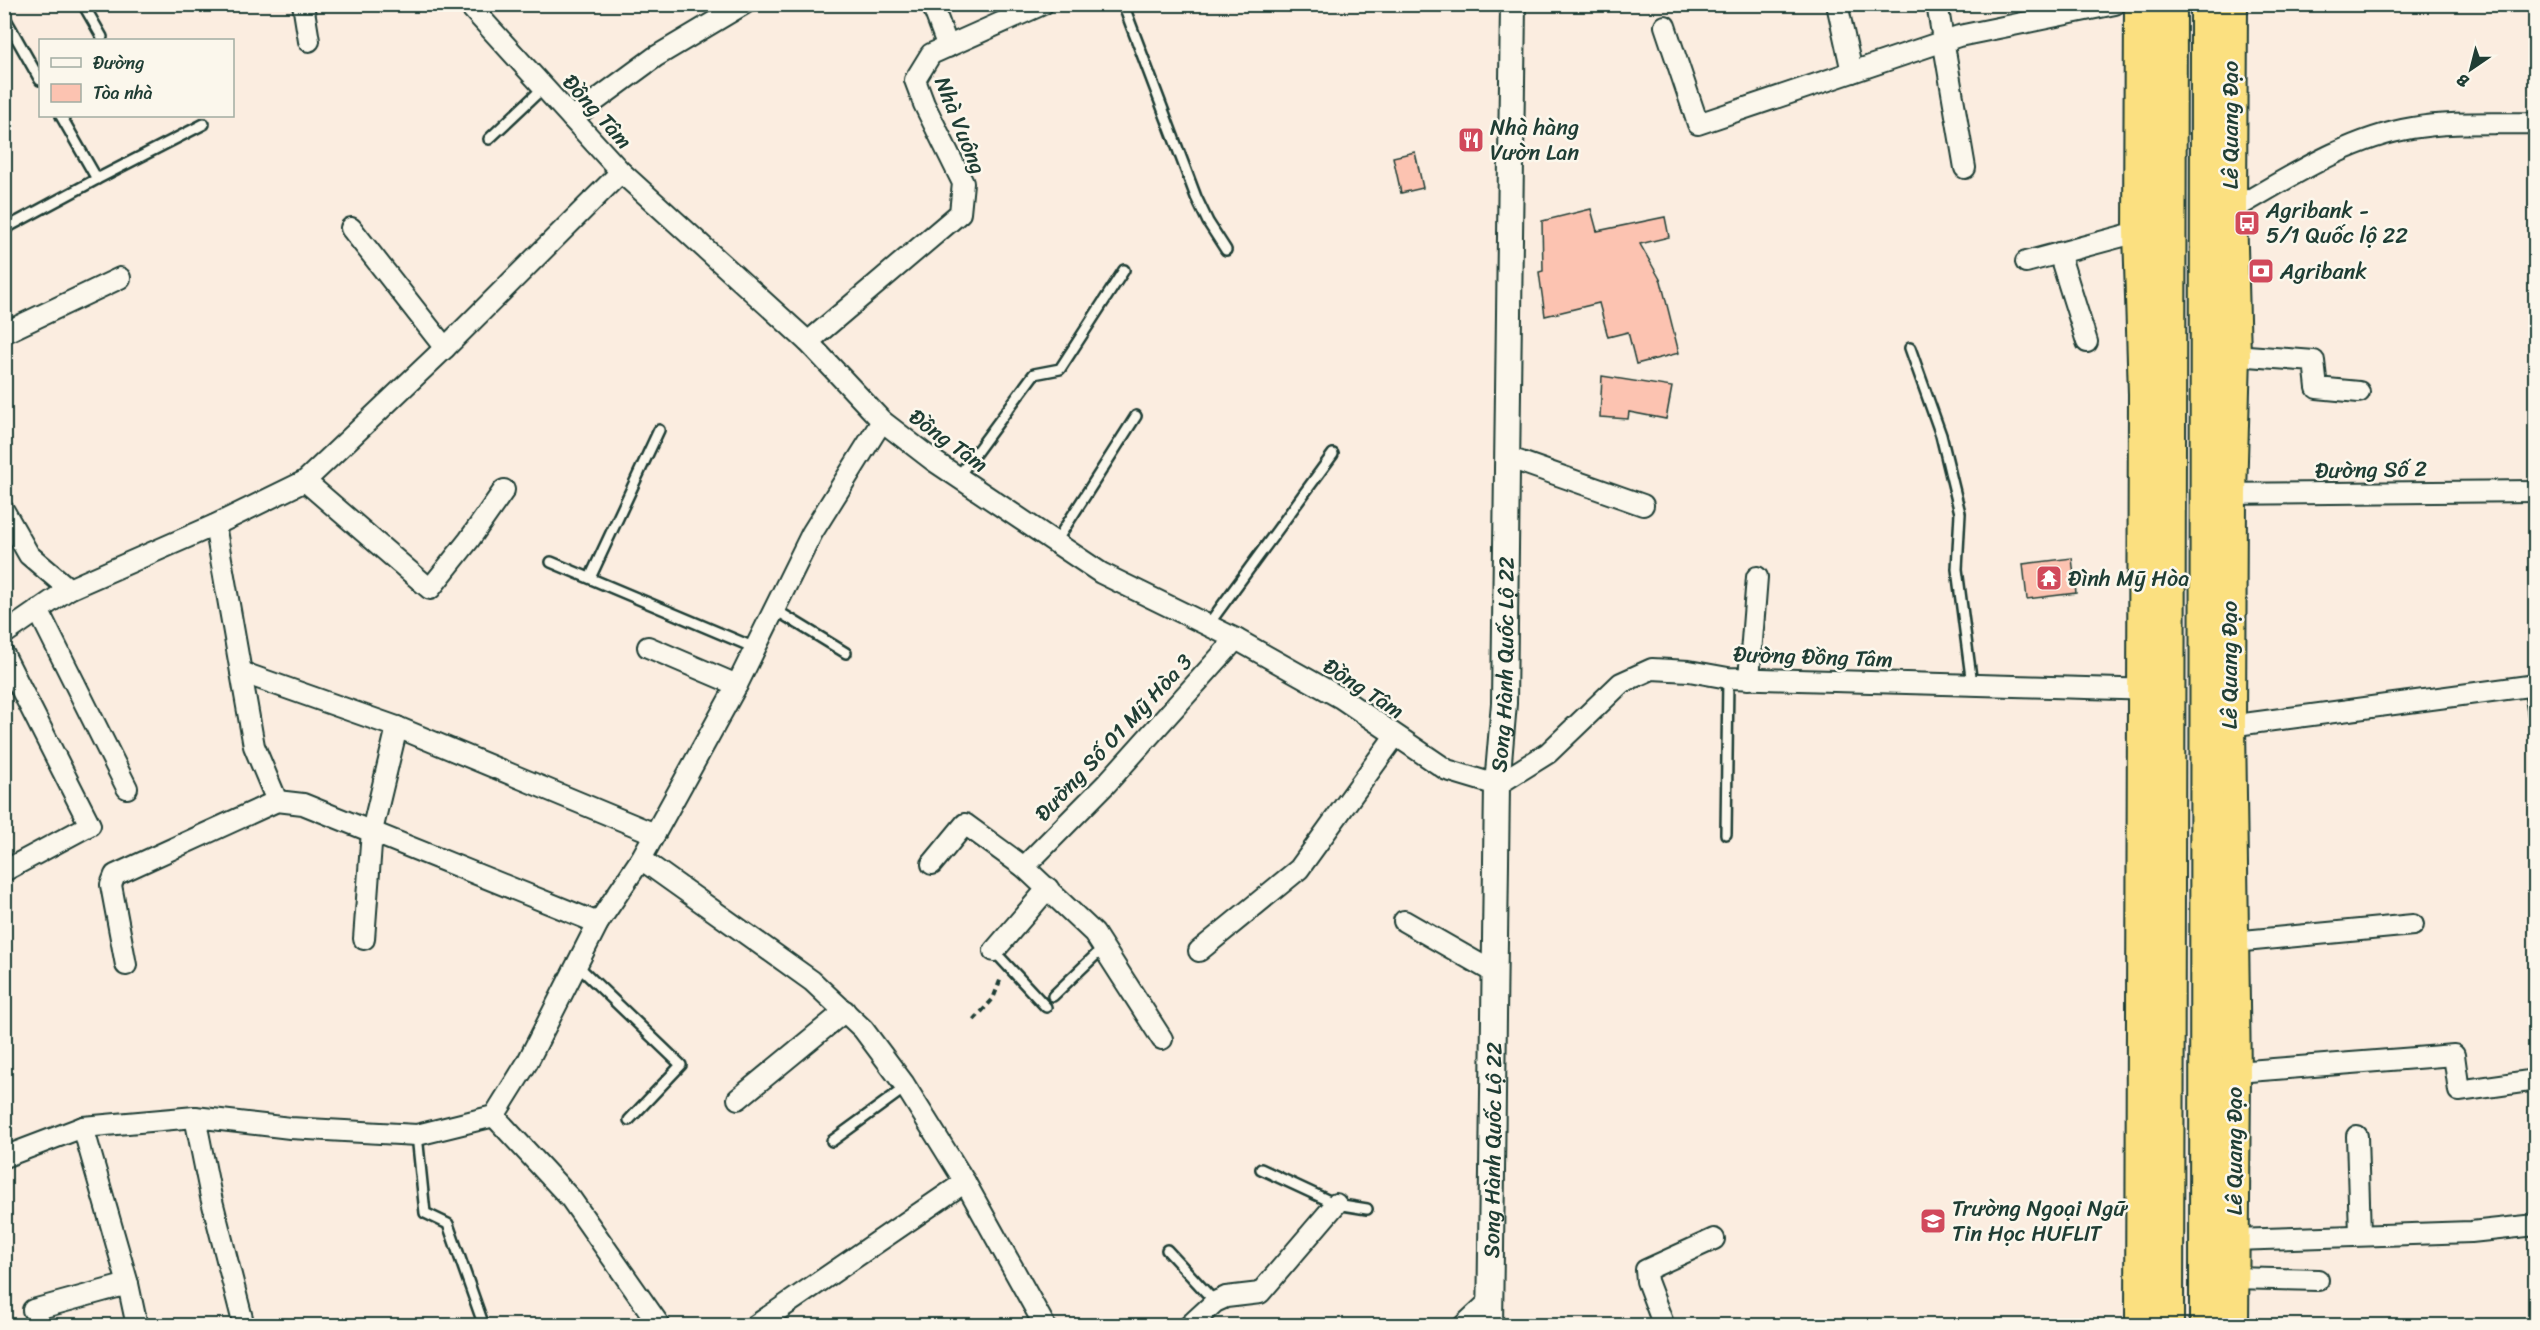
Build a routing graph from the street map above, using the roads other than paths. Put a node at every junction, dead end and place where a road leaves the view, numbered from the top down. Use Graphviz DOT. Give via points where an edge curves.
graph roads {
  1 [pos="83,4"];
  2 [pos="303,4"];
  3 [pos="468,4"];
  4 [pos="744,4"];
  5 [pos="932,4"];
  6 [pos="1043,4"];
  7 [pos="1123,4"];
  8 [pos="1513,4"];
  9 [pos="1837,4"];
  10 [pos="1936,4"];
  11 [pos="2115,4"];
  12 [pos="2141,4"];
  13 [pos="2170,4"];
  14 [pos="2207,4"];
  15 [pos="2231,4"];
  16 [pos="4,16"];
  17 [pos="1665,26"];
  18 [pos="102,37"];
  19 [pos="309,41"];
  20 [pos="1944,41"];
  21 [pos="948,47"];
  22 [pos="1852,72"];
  23 [pos="39,78"];
  24 [pos="544,87"];
  25 [pos="62,117"];
  26 [pos="572,118"];
  27 [pos="2535,123"];
  28 [pos="204,124"];
  29 [pos="489,139"];
  30 [pos="1965,168"];
  31 [pos="621,172"];
  32 [pos="97,179"];
  33 [pos="2230,211"];
  34 [pos="351,228"];
  35 [pos="2155,228"];
  36 [pos="4,229"];
  37 [pos="1226,250"];
  38 [pos="2059,253"];
  39 [pos="2026,262"];
  40 [pos="1124,270"];
  41 [pos="120,278"];
  42 [pos="4,333"];
  43 [pos="808,342"];
  44 [pos="2087,342"];
  45 [pos="445,348"];
  46 [pos="1910,348"];
  47 [pos="2234,355"];
  48 [pos="2359,392"];
  49 [pos="1136,416"];
  50 [pos="882,421"];
  51 [pos="659,430"];
  52 [pos="1333,454"];
  53 [pos="1507,457"];
  54 [pos="958,477"];
  55 [pos="305,481"];
  56 [pos="504,490"];
  57 [pos="2535,491"];
  58 [pos="2218,494"];
  59 [pos="1643,505"];
  60 [pos="6,516"];
  61 [pos="215,525"];
  62 [pos="1055,543"];
  63 [pos="551,562"];
  64 [pos="1757,577"];
  65 [pos="590,578"];
  66 [pos="69,589"];
  67 [pos="774,609"];
  68 [pos="38,610"];
  69 [pos="1208,625"];
  70 [pos="4,634"];
  71 [pos="1236,639"];
  72 [pos="648,647"];
  73 [pos="755,648"];
  74 [pos="846,653"];
  75 [pos="4,655"];
  76 [pos="241,672"];
  77 [pos="1728,678"];
  78 [pos="1749,679"];
  79 [pos="736,685"];
  80 [pos="1972,685"];
  81 [pos="2532,686"];
  82 [pos="2155,690"];
  83 [pos="2229,726"];
  84 [pos="397,727"];
  85 [pos="2535,729"];
  86 [pos="1395,736"];
  87 [pos="1497,785"];
  88 [pos="127,788"];
  89 [pos="276,801"];
  90 [pos="372,831"];
  91 [pos="655,834"];
  92 [pos="1726,834"];
  93 [pos="641,859"];
  94 [pos="932,864"];
  95 [pos="4,867"];
  96 [pos="1024,867"];
  97 [pos="1048,888"];
  98 [pos="1404,921"];
  99 [pos="598,923"];
  100 [pos="2413,925"];
  101 [pos="364,939"];
  102 [pos="2233,942"];
  103 [pos="1104,947"];
  104 [pos="994,951"];
  105 [pos="1199,951"];
  106 [pos="126,965"];
  107 [pos="577,965"];
  108 [pos="1495,973"];
  109 [pos="1053,996"];
  110 [pos="1046,1007"];
  111 [pos="845,1011"];
  112 [pos="1162,1039"];
  113 [pos="2219,1073"];
  114 [pos="2535,1080"];
  115 [pos="906,1087"];
  116 [pos="738,1099"];
  117 [pos="494,1116"];
  118 [pos="195,1117"];
  119 [pos="629,1120"];
  120 [pos="83,1127"];
  121 [pos="417,1135"];
  122 [pos="2357,1136"];
  123 [pos="832,1141"];
  124 [pos="4,1157"];
  125 [pos="1261,1169"];
  126 [pos="965,1182"];
  127 [pos="1336,1204"];
  128 [pos="1367,1209"];
  129 [pos="2535,1225"];
  130 [pos="2360,1235"];
  131 [pos="1714,1239"];
  132 [pos="2234,1240"];
  133 [pos="1167,1250"];
  134 [pos="2233,1278"];
  135 [pos="2319,1280"];
  136 [pos="128,1284"];
  137 [pos="1491,1300"];
  138 [pos="1215,1302"];
  139 [pos="33,1310"];
  140 [pos="137,1326"];
  141 [pos="244,1326"];
  142 [pos="484,1326"];
  143 [pos="660,1326"];
  144 [pos="755,1326"];
  145 [pos="1045,1326"];
  146 [pos="1189,1326"];
  147 [pos="1463,1326"];
  148 [pos="1490,1326"];
  149 [pos="1664,1326"];
  150 [pos="2142,1326"];
  151 [pos="2167,1326"];
  152 [pos="2206,1326"];
  153 [pos="2232,1326"];
  1 -- 18 [label="lane"];
  2 -- 19 [label="street"];
  3 -- 24 [label="street, Đồng Tâm"];
  4 -- 26 [label="street" via="655,57"];
  5 -- 21 [label="street"];
  6 -- 21 [label="street, Nhà Vuông"];
  7 -- 37 [label="lane" via="1196,197"];
  8 -- 53 [label="street, Song Hành Quốc Lộ 22"];
  9 -- 22 [label="street"];
  10 -- 20 [label="street"];
  11 -- 20 [label="street"];
  12 -- 35 [label="highway"];
  13 -- 35 [label="highway"];
  14 -- 58 [label="highway, Lê Quang Đạo"];
  15 -- 33 [label="highway, Lê Quang Đạo"];
  16 -- 23 [label="lane"];
  17 -- 22 [label="street" via="1698,124"];
  20 -- 22 [label="street"];
  20 -- 30 [label="street"];
  21 -- 43 [label="street, Nhà Vuông" via="931,54 915,80 963,183 960,213"];
  24 -- 26 [label="street, Đồng Tâm"];
  24 -- 29 [label="lane"];
  25 -- 32 [label="lane"];
  26 -- 31 [label="street, Đồng Tâm"];
  27 -- 33 [label="street" via="2443,124 2383,136 2327,157"];
  28 -- 32 [label="lane"];
  31 -- 43 [label="street, Đồng Tâm"];
  31 -- 45 [label="street"];
  32 -- 36 [label="lane"];
  33 -- 47 [label="highway, Lê Quang Đạo"];
  34 -- 45 [label="street"];
  35 -- 38 [label="street"];
  35 -- 82 [label="highway"];
  38 -- 39 [label="street"];
  38 -- 44 [label="street"];
  40 -- 54 [label="lane" via="1060,369 1034,374"];
  41 -- 42 [label="street"];
  43 -- 50 [label="street, Đồng Tâm"];
  45 -- 55 [label="street"];
  46 -- 80 [label="lane" via="1941,435 1960,513 1957,568"];
  47 -- 48 [label="street" via="2313,361 2317,388"];
  47 -- 58 [label="highway, Lê Quang Đạo"];
  49 -- 62 [label="lane"];
  50 -- 54 [label="street, Đồng Tâm"];
  50 -- 67 [label="street" via="812,533"];
  51 -- 65 [label="lane"];
  52 -- 69 [label="lane"];
  53 -- 59 [label="street"];
  53 -- 87 [label="street, Song Hành Quốc Lộ 22" via="1504,703"];
  54 -- 62 [label="street, Đồng Tâm"];
  55 -- 56 [label="street" via="430,589"];
  55 -- 61 [label="street"];
  57 -- 58 [label="street, Đường Số 2"];
  58 -- 83 [label="highway, Lê Quang Đạo"];
  58 -- 113 [label="highway, Lê Quang Đạo"];
  60 -- 66 [label="street" via="29,555"];
  61 -- 66 [label="street"];
  61 -- 76 [label="street"];
  62 -- 69 [label="street, Đồng Tâm" via="1101,573"];
  63 -- 65 [label="lane"];
  64 -- 78 [label="street"];
  65 -- 73 [label="lane"];
  66 -- 68 [label="street"];
  67 -- 73 [label="street"];
  67 -- 74 [label="lane"];
  68 -- 70 [label="street"];
  68 -- 88 [label="street"];
  69 -- 71 [label="street, Đồng Tâm"];
  71 -- 86 [label="street, Đồng Tâm" via="1341,698"];
  71 -- 96 [label="street, Đường Số 01 Mỹ Hòa 3" via="1107,783"];
  72 -- 79 [label="street"];
  73 -- 79 [label="street"];
  75 -- 95 [label="street" via="93,831 6,870"];
  76 -- 84 [label="street"];
  76 -- 89 [label="street" via="254,746"];
  77 -- 78 [label="street, Đường Đồng Tâm"];
  77 -- 87 [label="street, Đường Đồng Tâm" via="1652,669 1621,683 1548,753"];
  77 -- 92 [label="lane"];
  78 -- 80 [label="street, Đường Đồng Tâm"];
  79 -- 91 [label="street"];
  80 -- 82 [label="street, Đường Đồng Tâm"];
  81 -- 83 [label="street"];
  81 -- 85 [label="lane"];
  82 -- 150 [label="highway"];
  82 -- 151 [label="highway"];
  83 -- 102 [label="highway, Lê Quang Đạo"];
  84 -- 90 [label="street"];
  84 -- 91 [label="street"];
  86 -- 87 [label="street, Đồng Tâm" via="1447,770"];
  86 -- 105 [label="street" via="1299,869"];
  87 -- 108 [label="street, Song Hành Quốc Lộ 22"];
  89 -- 90 [label="street" via="303,804"];
  89 -- 106 [label="street" via="112,880"];
  90 -- 99 [label="street"];
  90 -- 101 [label="street"];
  91 -- 93 [label="street"];
  93 -- 99 [label="street"];
  93 -- 111 [label="street" via="812,981"];
  94 -- 96 [label="street" via="965,824"];
  96 -- 97 [label="street"];
  97 -- 103 [label="street"];
  97 -- 104 [label="street"];
  98 -- 108 [label="street"];
  99 -- 107 [label="street"];
  100 -- 102 [label="street"];
  102 -- 113 [label="highway, Lê Quang Đạo"];
  103 -- 109 [label="lane"];
  103 -- 112 [label="street"];
  104 -- 110 [label="lane"];
  107 -- 117 [label="street" via="527,1063"];
  107 -- 119 [label="lane" via="681,1065"];
  108 -- 137 [label="street, Song Hành Quốc Lộ 22"];
  111 -- 115 [label="street" via="884,1054"];
  111 -- 116 [label="street"];
  113 -- 114 [label="street" via="2454,1055 2459,1091"];
  113 -- 132 [label="highway, Lê Quang Đạo"];
  113 -- 152 [label="highway, Lê Quang Đạo"];
  115 -- 123 [label="lane"];
  115 -- 126 [label="street"];
  117 -- 121 [label="street"];
  117 -- 143 [label="street" via="571,1199"];
  118 -- 120 [label="street"];
  118 -- 121 [label="street" via="290,1128"];
  118 -- 141 [label="street"];
  120 -- 124 [label="street"];
  120 -- 136 [label="street"];
  121 -- 142 [label="lane" via="425,1213 448,1224"];
  122 -- 130 [label="street"];
  125 -- 127 [label="lane"];
  126 -- 144 [label="street"];
  126 -- 145 [label="street"];
  127 -- 128 [label="lane"];
  127 -- 138 [label="street" via="1260,1293"];
  129 -- 130 [label="street" via="2471,1232"];
  130 -- 132 [label="street"];
  131 -- 149 [label="street" via="1646,1270"];
  132 -- 134 [label="highway, Lê Quang Đạo"];
  133 -- 138 [label="lane"];
  134 -- 135 [label="street"];
  134 -- 153 [label="highway, Lê Quang Đạo"];
  136 -- 139 [label="street"];
  136 -- 140 [label="street"];
  137 -- 147 [label="street"];
  137 -- 148 [label="street, Song Hành Quốc Lộ 22"];
  138 -- 146 [label="street"];
}
